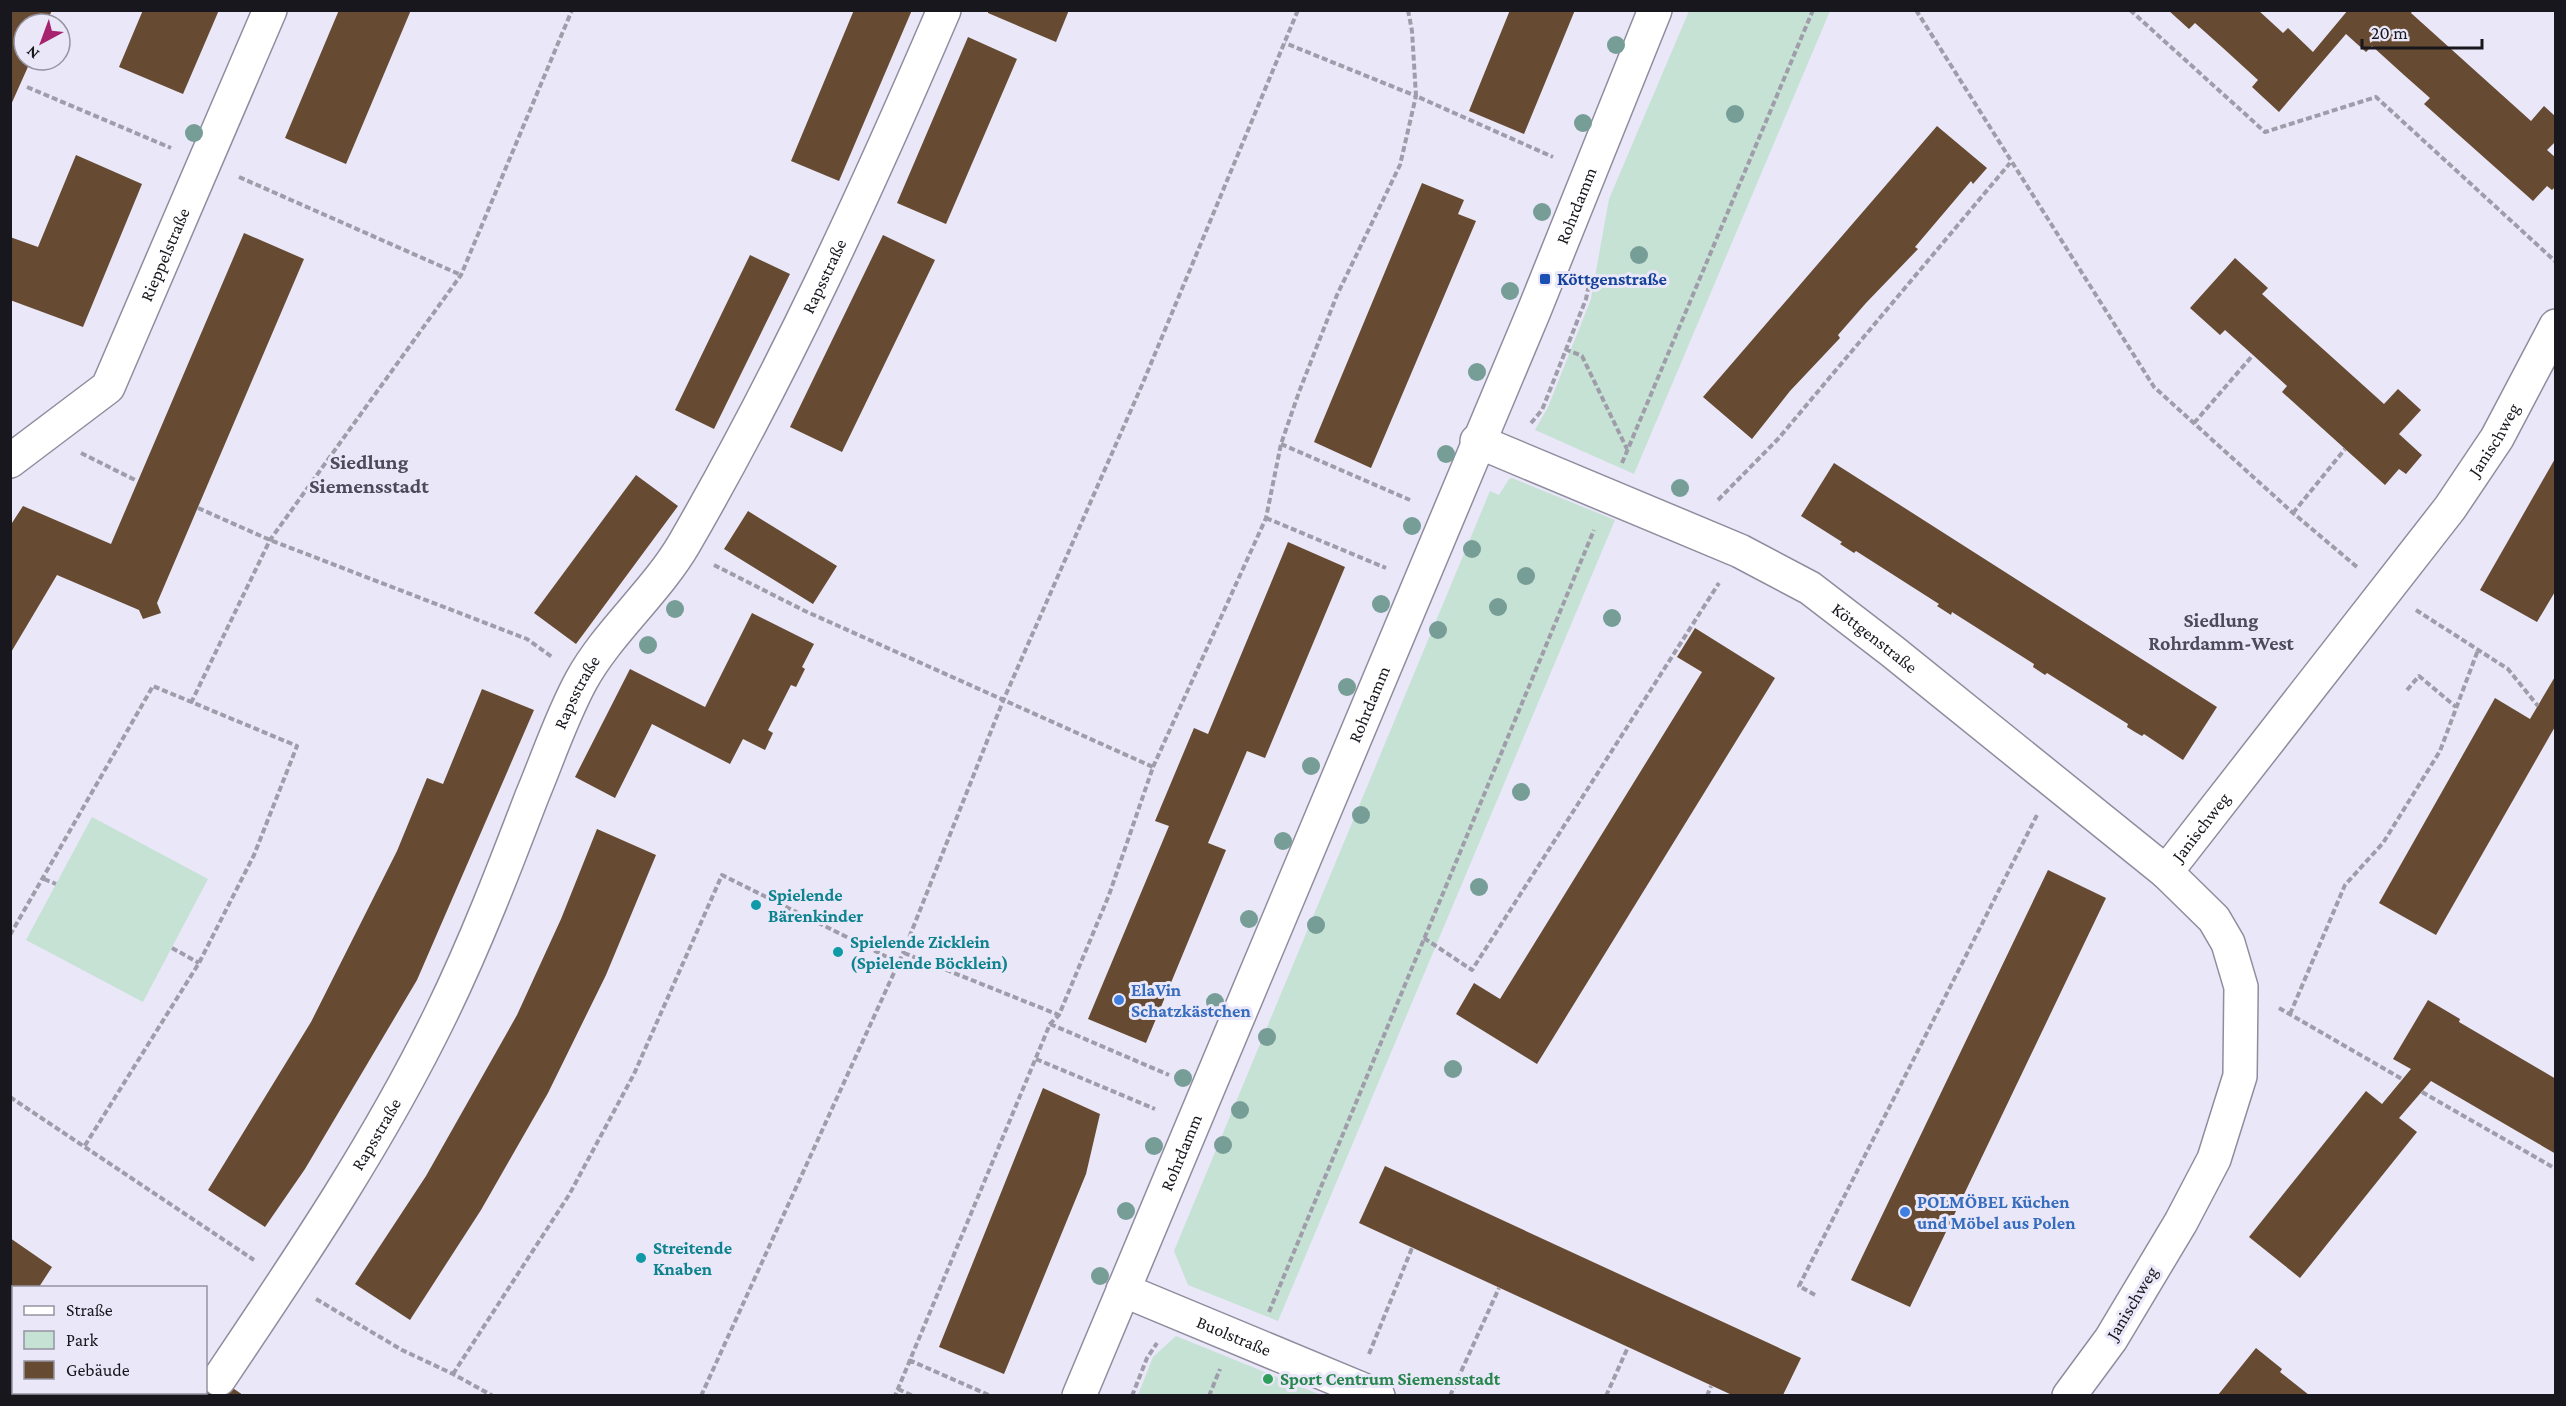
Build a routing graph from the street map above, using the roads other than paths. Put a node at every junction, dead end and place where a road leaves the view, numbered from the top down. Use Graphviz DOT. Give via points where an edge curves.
graph roads {
  1 [pos="270,10"];
  2 [pos="944,10"];
  3 [pos="1655,10"];
  4 [pos="2556,326"];
  5 [pos="1477,441"];
  6 [pos="10,461"];
  7 [pos="2166,872"];
  8 [pos="1123,1290"];
  9 [pos="219,1379"];
  10 [pos="1079,1395"];
  11 [pos="1378,1395"];
  12 [pos="2069,1395"];
  1 -- 6 [label="street, Rieppelstraße" via="108,387"];
  2 -- 9 [label="street, Rapsstraße" via="890,135 746,434 682,549 582,679 441,1014 344,1191"];
  3 -- 5 [label="street, Rohrdamm"];
  4 -- 7 [label="street, Janischweg" via="2497,438 2450,508"];
  5 -- 7 [label="street, Köttgenstraße" via="1740,551 1810,588"];
  5 -- 8 [label="street, Rohrdamm"];
  7 -- 12 [label="street, Janischweg" via="2214,919 2228,943 2241,987 2240,1076 2214,1159 2181,1222 2111,1339"];
  8 -- 10 [label="street, Rohrdamm"];
  8 -- 11 [label="street, Buolstraße"];
}
